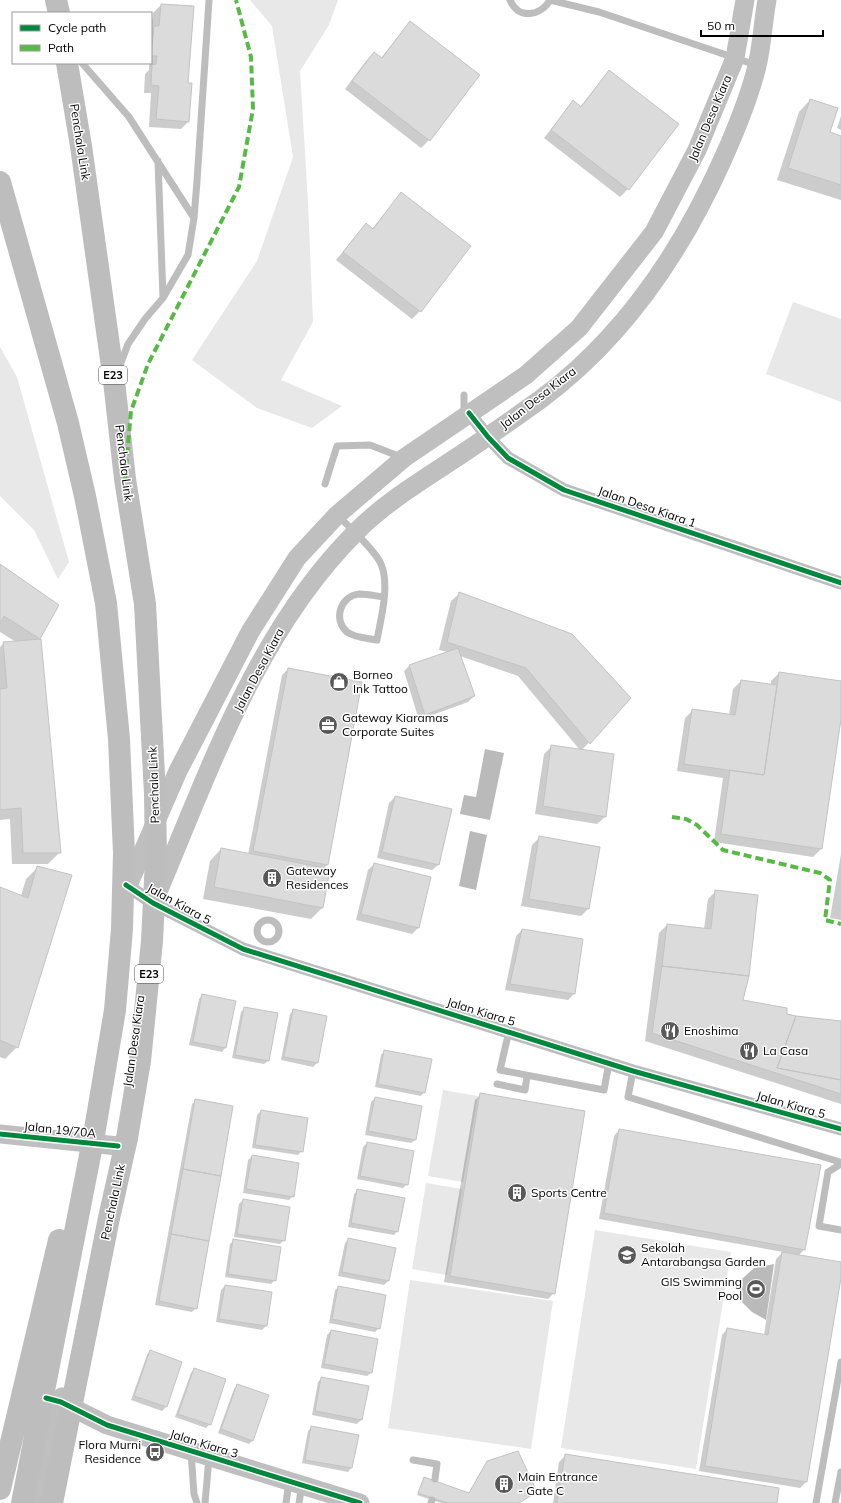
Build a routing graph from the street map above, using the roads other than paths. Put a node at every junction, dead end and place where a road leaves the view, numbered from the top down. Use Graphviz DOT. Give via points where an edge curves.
graph roads {
  1 [pos="56,0"];
  2 [pos="209,0"];
  3 [pos="510,0"];
  4 [pos="550,0"];
  5 [pos="745,0"];
  6 [pos="767,0"];
  7 [pos="58,12"];
  8 [pos="735,58"];
  9 [pos="67,64"];
  10 [pos="83,64"];
  11 [pos="757,66"];
  12 [pos="158,159"];
  13 [pos="0,182"];
  14 [pos="194,218"];
  15 [pos="163,298"];
  16 [pos="114,381"];
  17 [pos="464,395"];
  18 [pos="469,413"];
  19 [pos="488,436"];
  20 [pos="404,458"];
  21 [pos="325,484"];
  22 [pos="337,515"];
  23 [pos="355,532"];
  24 [pos="841,583"];
  25 [pos="384,597"];
  26 [pos="121,778"];
  27 [pos="126,885"];
  28 [pos="153,902"];
  29 [pos="265,942"];
  30 [pos="261,955"];
  31 [pos="510,1032"];
  32 [pos="609,1063"];
  33 [pos="632,1071"];
  34 [pos="527,1076"];
  35 [pos="497,1084"];
  36 [pos="841,1129"];
  37 [pos="0,1134"];
  38 [pos="109,1145"];
  39 [pos="841,1163"];
  40 [pos="841,1230"];
  41 [pos="841,1362"];
  42 [pos="54,1400"];
  43 [pos="50,1419"];
  44 [pos="107,1425"];
  45 [pos="191,1450"];
  46 [pos="209,1456"];
  47 [pos="413,1460"];
  48 [pos="841,1472"];
  49 [pos="435,1479"];
  50 [pos="0,1489"];
  51 [pos="297,1489"];
  52 [pos="22,1503"];
  53 [pos="38,1503"];
  54 [pos="52,1503"];
  55 [pos="197,1503"];
  56 [pos="205,1503"];
  57 [pos="286,1503"];
  58 [pos="360,1503"];
  59 [pos="816,1503"];
  60 [pos="836,1503"];
  1 -- 7 [label="highway"];
  2 -- 14 [label="lane"];
  3 -- 4 [label="lane" via="516,8 528,14 541,10"];
  4 -- 8 [label="lane" via="599,12"];
  5 -- 8 [label="main road, Jalan Desa Kiara"];
  6 -- 11 [label="main road, Jalan Desa Kiara"];
  8 -- 11 [label="lane"];
  8 -- 18 [label="main road, Jalan Desa Kiara" via="697,150 654,232 579,328 526,375"];
  9 -- 16 [label="highway, Penchala Link / E23"];
  10 -- 12 [label="lane" via="129,117"];
  11 -- 19 [label="main road, Jalan Desa Kiara" via="739,124 703,204 662,272 598,350 544,396"];
  12 -- 14 [label="lane"];
  12 -- 15 [label="lane"];
  13 -- 26 [label="highway" via="68,423 85,496 106,603"];
  14 -- 15 [label="lane" via="188,255"];
  15 -- 16 [label="lane" via="128,344"];
  16 -- 54 [label="highway, Penchala Link / E23" via="125,479 145,604 156,859 150,964 140,1061 127,1138"];
  17 -- 18 [label="lane" via="464,408"];
  18 -- 19 [label="street, Jalan Desa Kiara 1"];
  18 -- 20 [label="main road, Jalan Desa Kiara"];
  19 -- 23 [label="main road, Jalan Desa Kiara" via="409,489"];
  19 -- 24 [label="street, Jalan Desa Kiara 1" via="508,458 564,490"];
  20 -- 21 [label="lane" via="370,445 337,446"];
  20 -- 22 [label="main road, Jalan Desa Kiara"];
  22 -- 23 [label="lane"];
  22 -- 27 [label="main road, Jalan Desa Kiara" via="297,558 250,632 178,771"];
  23 -- 25 [label="lane" via="381,564"];
  23 -- 28 [label="main road, Jalan Desa Kiara" via="317,576 277,633 248,686"];
  25 -- 25 [label="lane" via="377,640 352,635 346,631 339,618 346,600 359,594"];
  26 -- 50 [label="highway" via="114,903 99,1033 75,1171"];
  26 -- 52 [label="highway" via="124,860 122,929 115,1010 94,1136"];
  27 -- 28 [label="street, Jalan Kiara 5"];
  27 -- 38 [label="main road, Jalan Desa Kiara" via="116,948"];
  28 -- 30 [label="street, Jalan Kiara 5" via="243,949"];
  28 -- 38 [label="main road, Jalan Desa Kiara"];
  29 -- 30 [label="lane"];
  30 -- 31 [label="street, Jalan Kiara 5"];
  31 -- 32 [label="street, Jalan Kiara 5"];
  31 -- 34 [label="lane" via="500,1070"];
  32 -- 33 [label="street, Jalan Kiara 5"];
  32 -- 34 [label="lane" via="604,1090"];
  33 -- 36 [label="street, Jalan Kiara 5"];
  33 -- 39 [label="lane" via="628,1097"];
  34 -- 35 [label="lane" via="525,1090"];
  37 -- 38 [label="main road, Jalan 19/70A"];
  38 -- 42 [label="main road, Jalan Desa Kiara"];
  39 -- 40 [label="lane" via="828,1172 819,1226"];
  41 -- 59 [label="lane"];
  42 -- 43 [label="main road, Jalan Desa Kiara"];
  42 -- 44 [label="main road, Jalan Kiara 3"];
  43 -- 44 [label="main road, Jalan Kiara 3"];
  43 -- 52 [label="main road, Jalan Desa Kiara"];
  43 -- 53 [label="main road, Jalan Desa Kiara"];
  44 -- 45 [label="main road, Jalan Kiara 3"];
  45 -- 46 [label="main road, Jalan Kiara 3"];
  45 -- 55 [label="lane"];
  46 -- 51 [label="main road, Jalan Kiara 3"];
  46 -- 56 [label="lane"];
  47 -- 49 [label="lane" via="437,1464"];
  48 -- 60 [label="lane"];
  51 -- 57 [label="lane"];
  51 -- 58 [label="main road, Jalan Kiara 3"];
}
